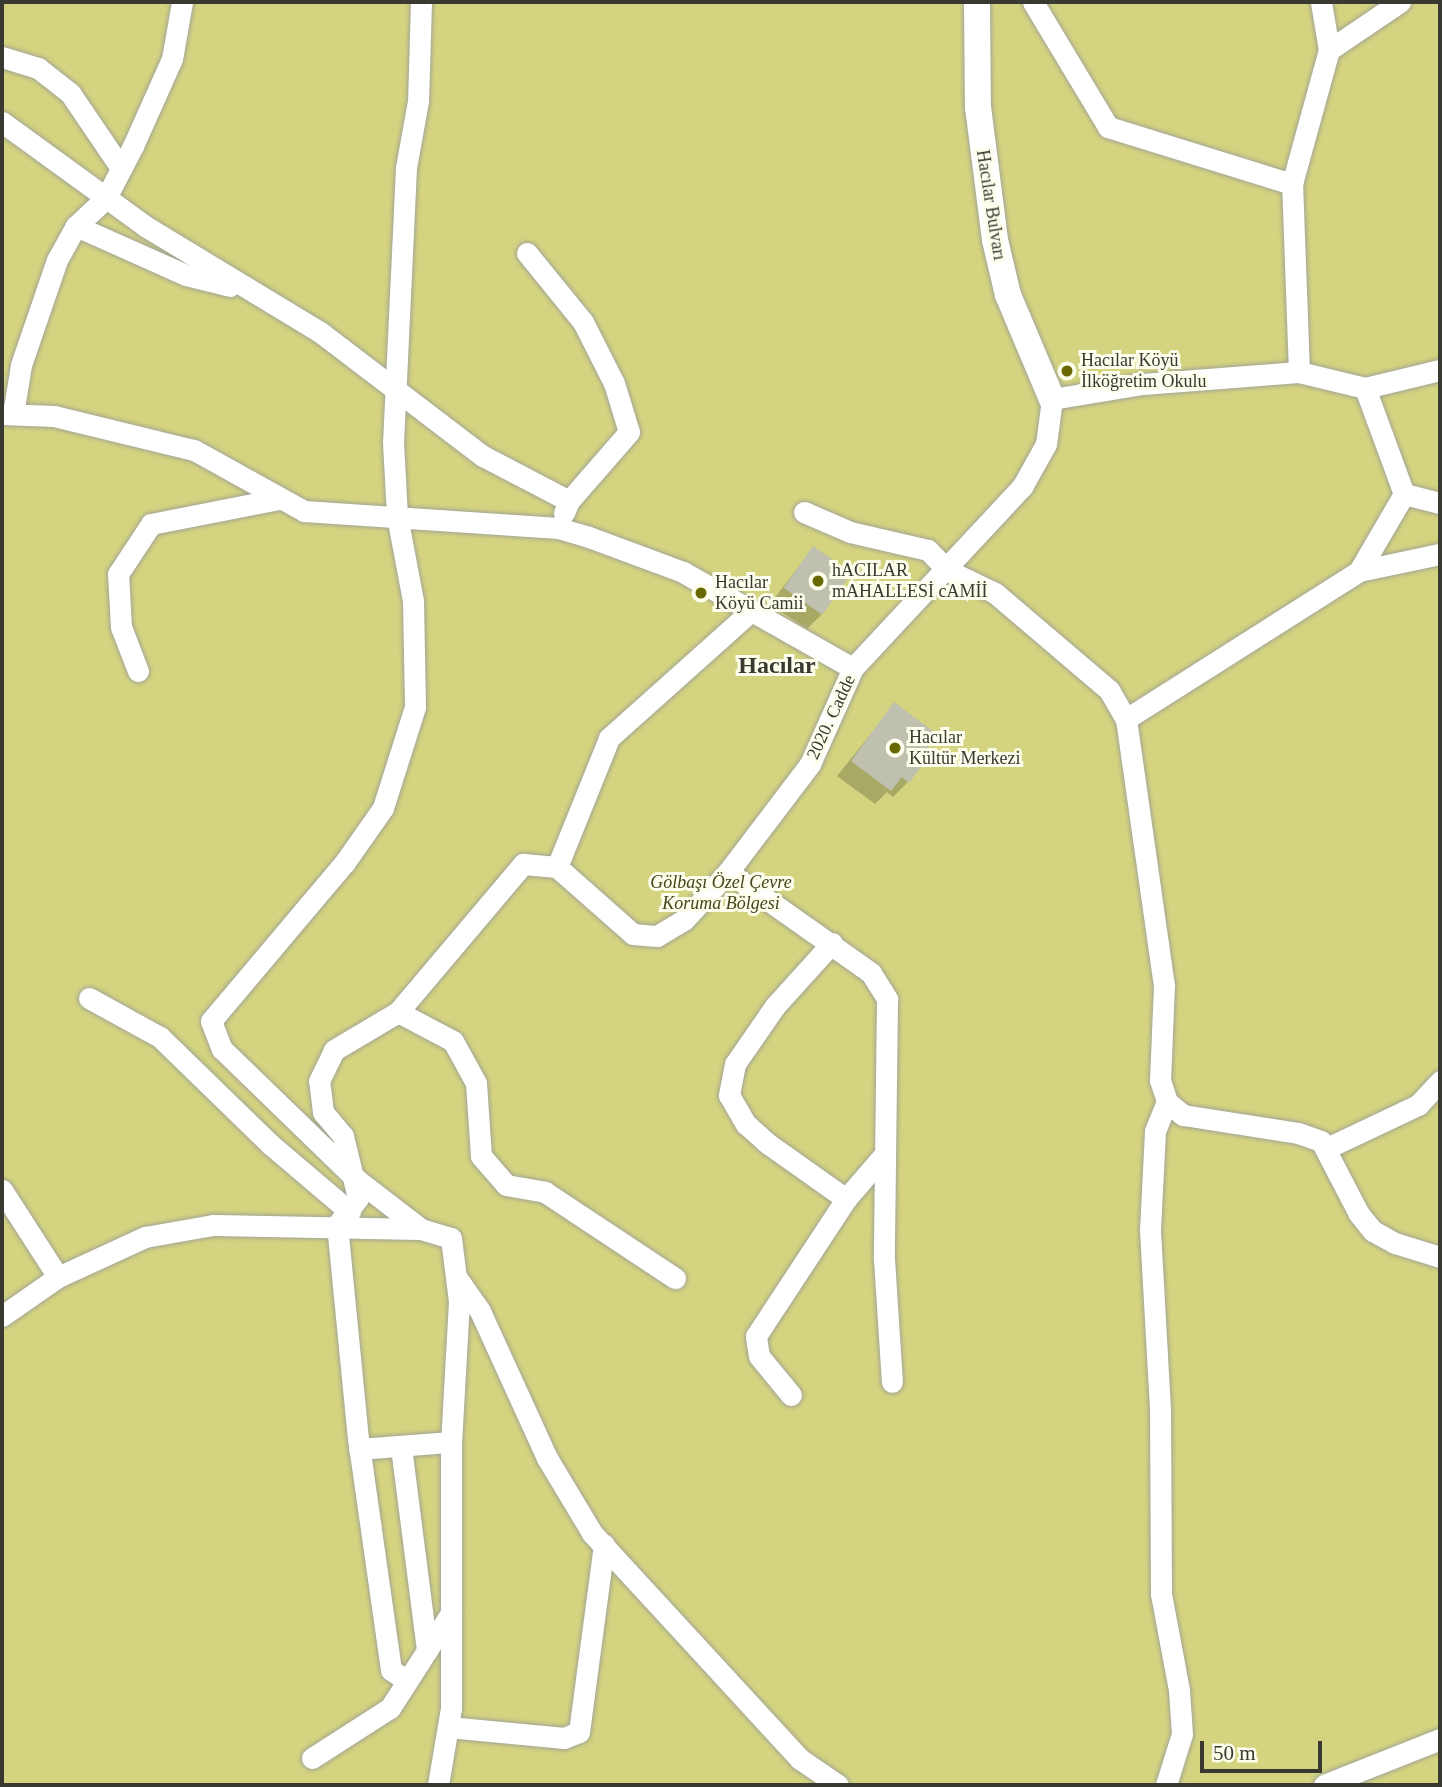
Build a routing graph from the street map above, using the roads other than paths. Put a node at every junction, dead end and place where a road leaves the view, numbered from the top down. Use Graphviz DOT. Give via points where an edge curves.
graph roads {
  1 [pos="182,2"];
  2 [pos="421,2"];
  3 [pos="977,2"];
  4 [pos="1033,2"];
  5 [pos="1321,2"];
  6 [pos="1400,2"];
  7 [pos="1329,50"];
  8 [pos="2,57"];
  9 [pos="2,122"];
  10 [pos="121,168"];
  11 [pos="1292,184"];
  12 [pos="106,198"];
  13 [pos="76,226"];
  14 [pos="527,253"];
  15 [pos="246,289"];
  16 [pos="1440,370"];
  17 [pos="1299,372"];
  18 [pos="395,387"];
  19 [pos="1365,388"];
  20 [pos="1052,399"];
  21 [pos="7,414"];
  22 [pos="1404,494"];
  23 [pos="278,499"];
  24 [pos="569,501"];
  25 [pos="1440,503"];
  26 [pos="804,512"];
  27 [pos="397,516"];
  28 [pos="558,528"];
  29 [pos="1440,554"];
  30 [pos="947,570"];
  31 [pos="1359,571"];
  32 [pos="750,612"];
  33 [pos="853,668"];
  34 [pos="138,671"];
  35 [pos="1126,719"];
  36 [pos="556,867"];
  37 [pos="728,872"];
  38 [pos="832,943"];
  39 [pos="89,998"];
  40 [pos="398,1012"];
  41 [pos="1440,1081"];
  42 [pos="1167,1102"];
  43 [pos="1327,1147"];
  44 [pos="884,1155"];
  45 [pos="356,1179"];
  46 [pos="2,1189"];
  47 [pos="846,1199"];
  48 [pos="344,1219"];
  49 [pos="421,1229"];
  50 [pos="1440,1257"];
  51 [pos="453,1271"];
  52 [pos="58,1277"];
  53 [pos="675,1278"];
  54 [pos="2,1316"];
  55 [pos="892,1382"];
  56 [pos="791,1395"];
  57 [pos="451,1442"];
  58 [pos="401,1447"];
  59 [pos="359,1450"];
  60 [pos="604,1545"];
  61 [pos="451,1613"];
  62 [pos="427,1650"];
  63 [pos="407,1681"];
  64 [pos="448,1727"];
  65 [pos="1440,1739"];
  66 [pos="312,1758"];
  67 [pos="438,1785"];
  68 [pos="838,1785"];
  69 [pos="1166,1785"];
  70 [pos="1324,1785"];
  1 -- 10 [label="street" via="172,59"];
  2 -- 18 [label="street" via="418,101 406,168"];
  3 -- 20 [label="main road, Hacılar Bulvarı" via="979,127 995,240 1008,295"];
  4 -- 11 [label="street" via="1108,127"];
  5 -- 7 [label="street"];
  6 -- 7 [label="street"];
  7 -- 11 [label="street"];
  8 -- 10 [label="street" via="38,68 70,93"];
  9 -- 12 [label="street"];
  10 -- 12 [label="street"];
  11 -- 17 [label="street"];
  12 -- 13 [label="street"];
  12 -- 15 [label="street"];
  13 -- 15 [label="street" via="186,275"];
  13 -- 21 [label="street" via="57,260"];
  14 -- 24 [label="street" via="583,322 614,383 629,432"];
  15 -- 18 [label="street" via="320,332"];
  16 -- 19 [label="street"];
  17 -- 19 [label="street"];
  17 -- 20 [label="street" via="1143,384"];
  18 -- 24 [label="street" via="483,456"];
  18 -- 27 [label="street"];
  19 -- 22 [label="street"];
  20 -- 30 [label="street, 2020. Cadde" via="1051,427 1032,472"];
  21 -- 23 [label="street" via="54,416 194,450"];
  22 -- 25 [label="street"];
  22 -- 31 [label="street"];
  23 -- 27 [label="street" via="304,511"];
  23 -- 34 [label="street" via="150,524 117,575 121,627"];
  24 -- 28 [label="street"];
  26 -- 30 [label="street" via="850,531 928,550"];
  27 -- 28 [label="street"];
  27 -- 45 [label="street" via="414,601 415,707 383,808 345,862 211,1021 222,1049"];
  28 -- 32 [label="street" via="683,572"];
  29 -- 31 [label="street"];
  30 -- 33 [label="street, 2020. Cadde"];
  30 -- 35 [label="street" via="995,593 1027,617 1109,690"];
  31 -- 35 [label="street"];
  32 -- 33 [label="street"];
  32 -- 36 [label="street" via="609,738"];
  33 -- 37 [label="street, 2020. Cadde" via="810,764"];
  35 -- 42 [label="street" via="1164,985 1160,1080"];
  36 -- 37 [label="street, 2020. Cadde" via="633,934 645,937 669,932"];
  36 -- 40 [label="street" via="523,864"];
  37 -- 38 [label="street"];
  38 -- 44 [label="street" via="871,973 887,999"];
  38 -- 47 [label="street" via="775,1006 735,1064 729,1095 746,1124 767,1143"];
  39 -- 48 [label="street" via="160,1037"];
  40 -- 45 [label="street" via="334,1050 319,1081 323,1112 343,1136"];
  40 -- 53 [label="street" via="453,1041 476,1083 481,1156 506,1185 545,1192"];
  41 -- 43 [label="street" via="1418,1105"];
  42 -- 43 [label="street" via="1183,1115 1298,1133"];
  42 -- 69 [label="street" via="1155,1131 1150,1230 1160,1409 1161,1594 1179,1690 1182,1734"];
  43 -- 50 [label="street" via="1359,1214 1373,1231"];
  44 -- 47 [label="street"];
  44 -- 55 [label="street" via="884,1259"];
  45 -- 48 [label="street" via="358,1198"];
  45 -- 49 [label="street"];
  46 -- 52 [label="street"];
  47 -- 56 [label="street" via="756,1336 759,1356"];
  48 -- 49 [label="street"];
  48 -- 52 [label="street" via="213,1225 145,1237"];
  48 -- 59 [label="street"];
  49 -- 51 [label="street" via="451,1238"];
  51 -- 57 [label="street" via="459,1301"];
  51 -- 60 [label="street" via="480,1311 547,1458"];
  52 -- 54 [label="street"];
  57 -- 58 [label="street"];
  57 -- 61 [label="street"];
  58 -- 59 [label="street"];
  58 -- 62 [label="street"];
  59 -- 63 [label="street" via="391,1670"];
  60 -- 64 [label="street" via="579,1732 564,1738"];
  60 -- 68 [label="street" via="800,1759"];
  61 -- 62 [label="street"];
  61 -- 64 [label="street"];
  62 -- 63 [label="street"];
  63 -- 66 [label="street" via="390,1708"];
  64 -- 67 [label="street"];
  65 -- 70 [label="street"];
}
